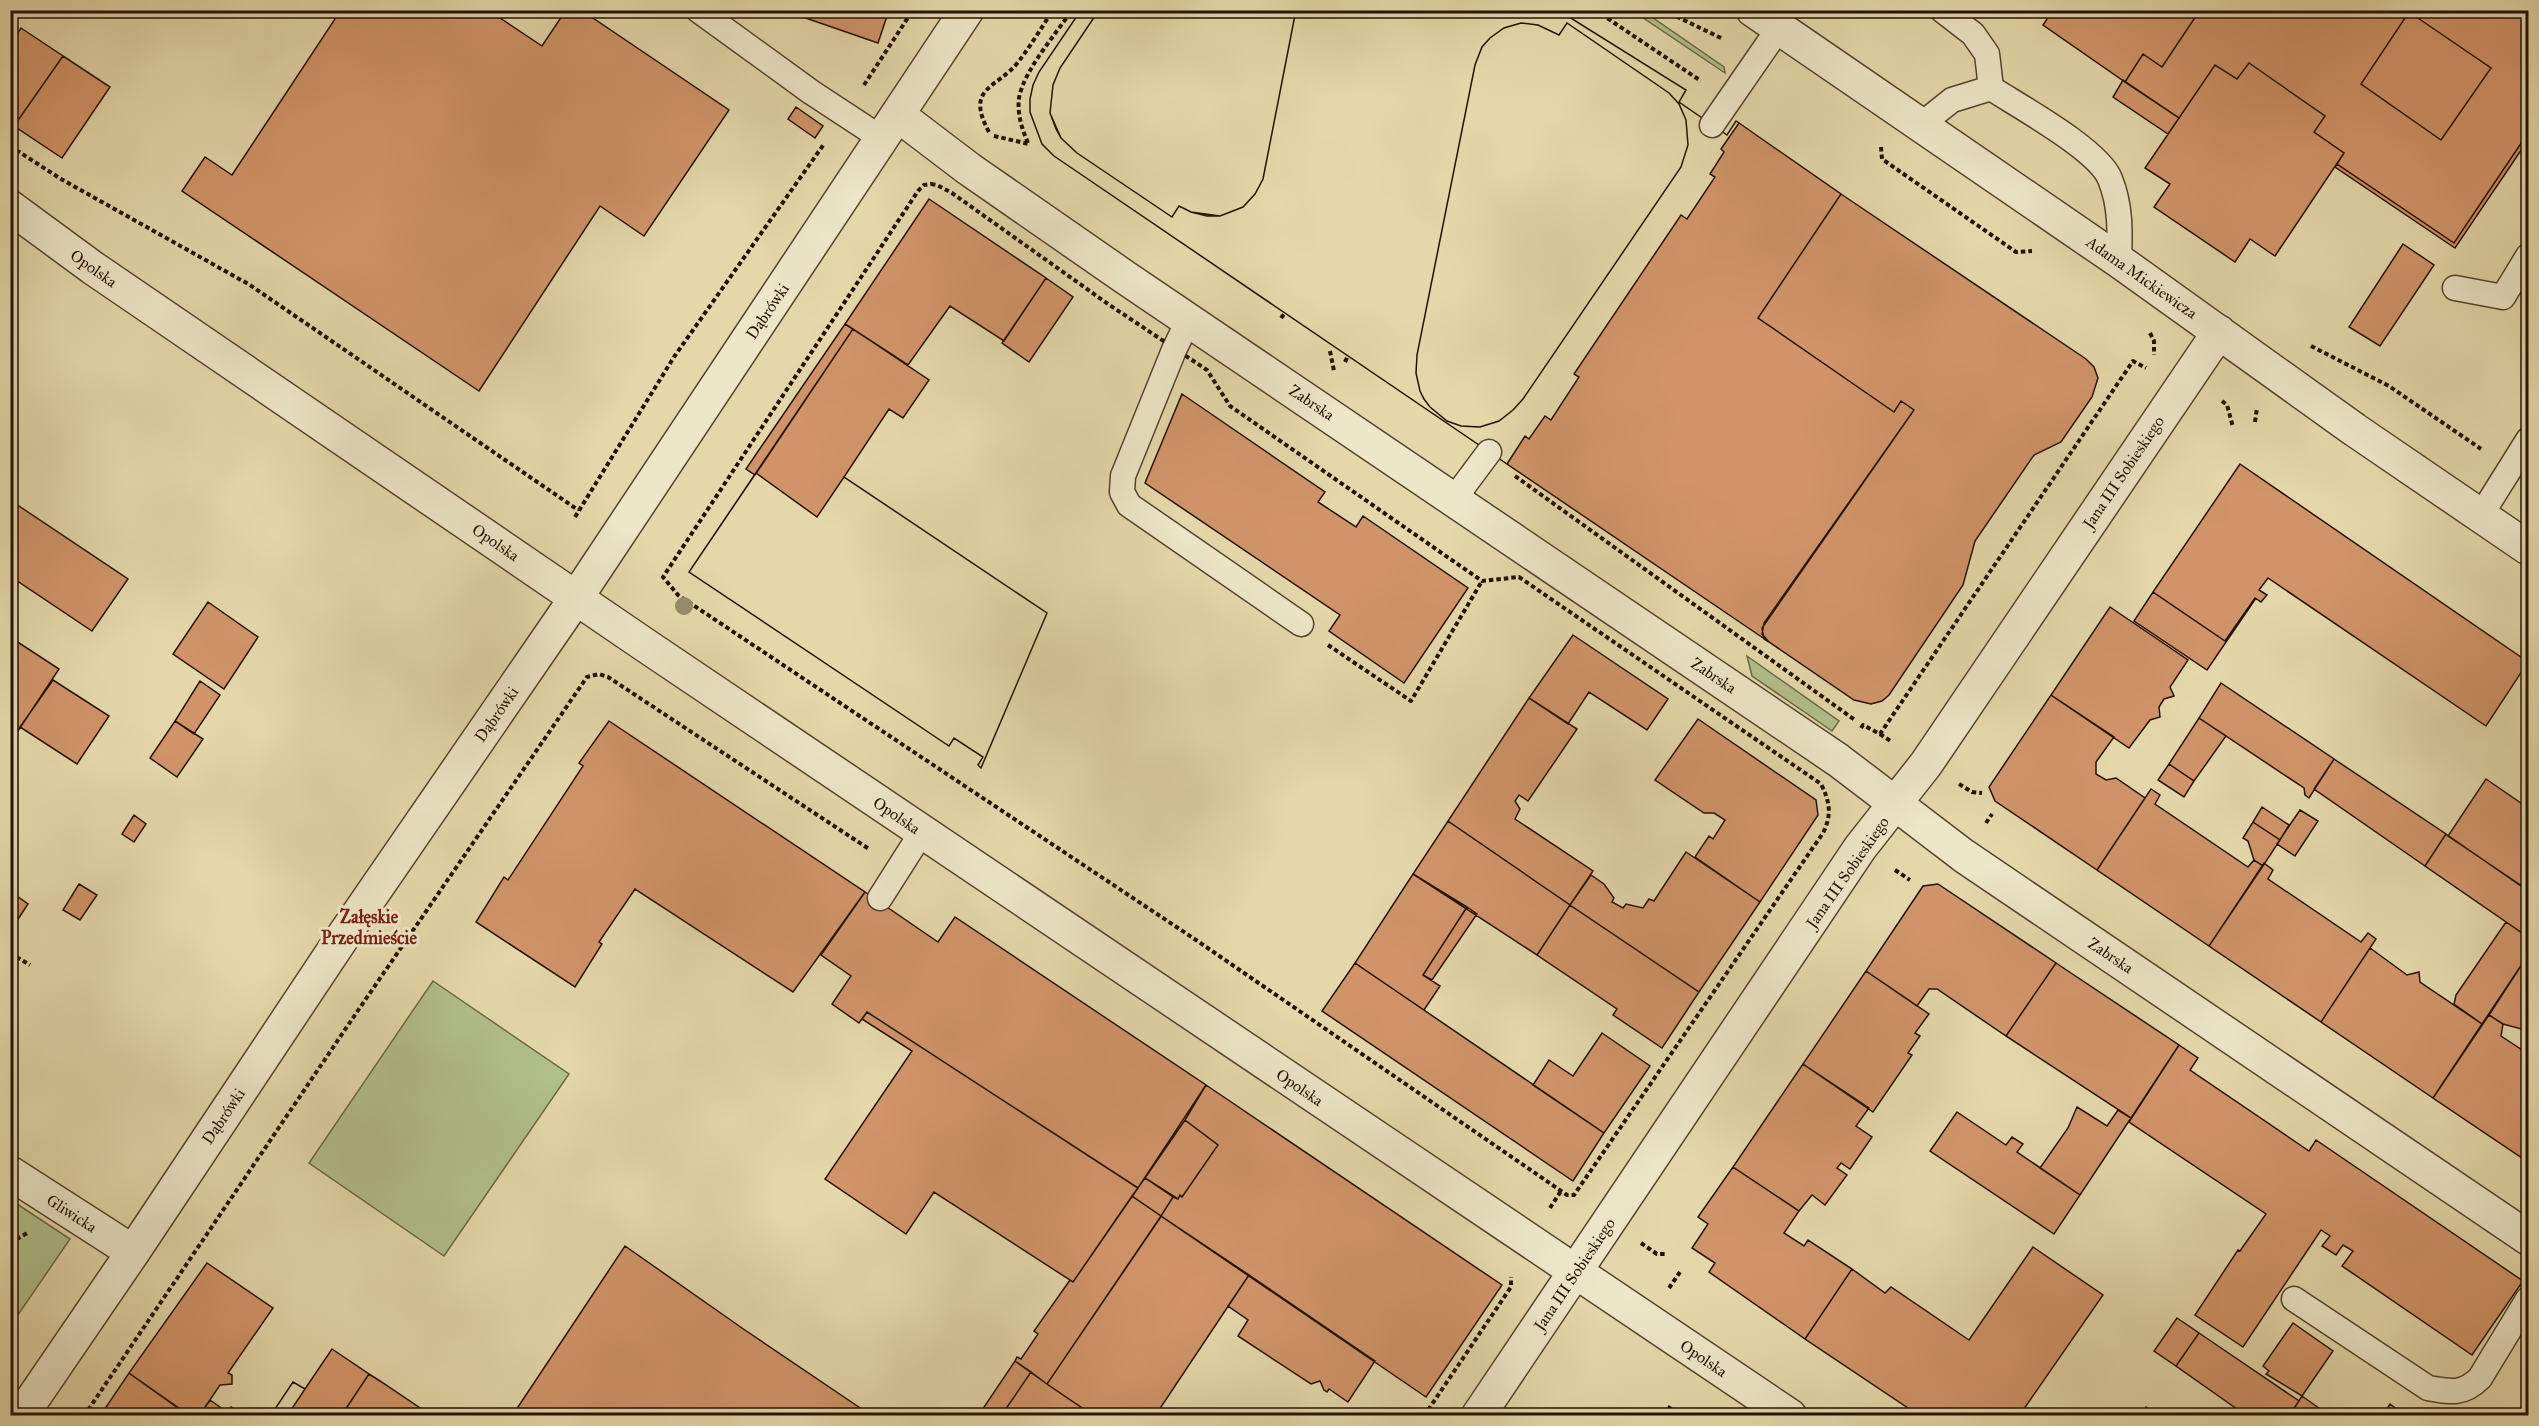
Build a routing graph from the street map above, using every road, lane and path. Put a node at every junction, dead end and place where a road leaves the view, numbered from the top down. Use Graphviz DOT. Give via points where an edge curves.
graph roads {
  1 [pos="698,10"];
  2 [pos="913,10"];
  3 [pos="967,10"];
  4 [pos="1053,10"];
  5 [pos="1072,10"];
  6 [pos="1595,10"];
  7 [pos="1663,10"];
  8 [pos="1942,10"];
  9 [pos="1766,19"];
  10 [pos="1758,56"];
  11 [pos="1991,88"];
  12 [pos="1729,100"];
  13 [pos="845,115"];
  14 [pos="1922,124"];
  15 [pos="1712,125"];
  16 [pos="889,127"];
  17 [pos="1880,142"];
  18 [pos="10,146"];
  19 [pos="10,207"];
  20 [pos="2038,251"];
  21 [pos="2529,256"];
  22 [pos="2119,261"];
  23 [pos="2455,288"];
  24 [pos="1285,313"];
  25 [pos="1281,318"];
  26 [pos="1189,319"];
  27 [pos="2148,330"];
  28 [pos="2219,332"];
  29 [pos="1174,350"];
  30 [pos="1348,356"];
  31 [pos="1345,362"];
  32 [pos="2529,440"];
  33 [pos="1487,455"];
  34 [pos="1454,499"];
  35 [pos="578,510"];
  36 [pos="2481,515"];
  37 [pos="575,517"];
  38 [pos="2529,548"];
  39 [pos="1482,581"];
  40 [pos="576,598"];
  41 [pos="1301,624"];
  42 [pos="1322,641"];
  43 [pos="1863,725"];
  44 [pos="1830,772"];
  45 [pos="1896,804"];
  46 [pos="922,832"];
  47 [pos="900,868"];
  48 [pos="880,898"];
  49 [pos="10,953"];
  50 [pos="30,965"];
  51 [pos="10,1173"];
  52 [pos="2529,1238"];
  53 [pos="133,1252"];
  54 [pos="1508,1272"];
  55 [pos="1575,1272"];
  56 [pos="2294,1299"];
  57 [pos="2529,1299"];
  58 [pos="21,1416"];
  59 [pos="84,1416"];
  60 [pos="1424,1416"];
  61 [pos="1478,1416"];
  62 [pos="1790,1416"];
  1 -- 13 [label="lane"];
  2 -- 13 [label="path"];
  3 -- 16 [label="street, Dąbrówki"];
  4 -- 5 [label="path" via="1017,64 987,88 980,103 981,117 991,135 1029,144 1021,125 1019,98 1029,74"];
  6 -- 12 [label="path"];
  7 -- 10 [label="path"];
  8 -- 11 [label="lane" via="1973,34 1987,54"];
  9 -- 10 [label="lane"];
  9 -- 14 [label="street, Adama Mickiewicza"];
  10 -- 12 [label="lane"];
  11 -- 14 [label="lane" via="1952,100"];
  11 -- 22 [label="lane" via="2092,155 2110,177 2120,215"];
  12 -- 15 [label="lane"];
  13 -- 16 [label="lane"];
  13 -- 35 [label="path" via="674,357"];
  14 -- 22 [label="street, Adama Mickiewicza"];
  16 -- 26 [label="street, Zabrska" via="969,169"];
  16 -- 40 [label="street, Dąbrówki"];
  17 -- 20 [label="path" via="1882,159 2016,252"];
  18 -- 35 [label="path" via="61,180 250,285"];
  19 -- 40 [label="street, Opolska" via="93,268"];
  21 -- 23 [label="lane" via="2503,297"];
  22 -- 28 [label="street, Adama Mickiewicza"];
  24 -- 25 [label="path"];
  26 -- 29 [label="lane"];
  26 -- 34 [label="street, Zabrska"];
  27 -- 43 [label="path" via="2154,341 2154,355 2147,368 2133,361 1880,734"];
  28 -- 36 [label="street, Adama Mickiewicza"];
  28 -- 45 [label="street, Jana III Sobieskiego"];
  29 -- 39 [label="path" via="1207,370 1230,406"];
  29 -- 41 [label="lane" via="1124,476 1122,492 1129,505"];
  29 -- 44 [label="path" via="952,193 937,185 924,185 663,577 678,595 1196,940 1567,1196 1574,1196 1823,833 1830,815"];
  30 -- 31 [label="path"];
  32 -- 36 [label="lane"];
  33 -- 34 [label="lane"];
  33 -- 43 [label="path"];
  34 -- 44 [label="street, Zabrska"];
  35 -- 37 [label="path"];
  36 -- 38 [label="street, Adama Mickiewicza"];
  39 -- 42 [label="path" via="1411,700"];
  39 -- 44 [label="path" via="1519,577"];
  40 -- 46 [label="street, Opolska"];
  40 -- 53 [label="street, Dąbrówki" via="344,935"];
  43 -- 44 [label="path"];
  44 -- 45 [label="street, Zabrska"];
  45 -- 52 [label="street, Zabrska" via="1964,856"];
  45 -- 55 [label="street, Jana III Sobieskiego" via="1860,848"];
  46 -- 47 [label="lane"];
  46 -- 55 [label="street, Opolska"];
  47 -- 48 [label="lane"];
  47 -- 59 [label="path" via="614,680 599,674 586,677"];
  49 -- 50 [label="path"];
  51 -- 53 [label="street, Gliwicka"];
  53 -- 58 [label="street, Dąbrówki"];
  54 -- 60 [label="path" via="1511,1287"];
  55 -- 61 [label="street, Jana III Sobieskiego"];
  55 -- 62 [label="street, Opolska"];
  56 -- 57 [label="lane" via="2428,1388 2451,1392 2470,1388 2480,1378"];
}
